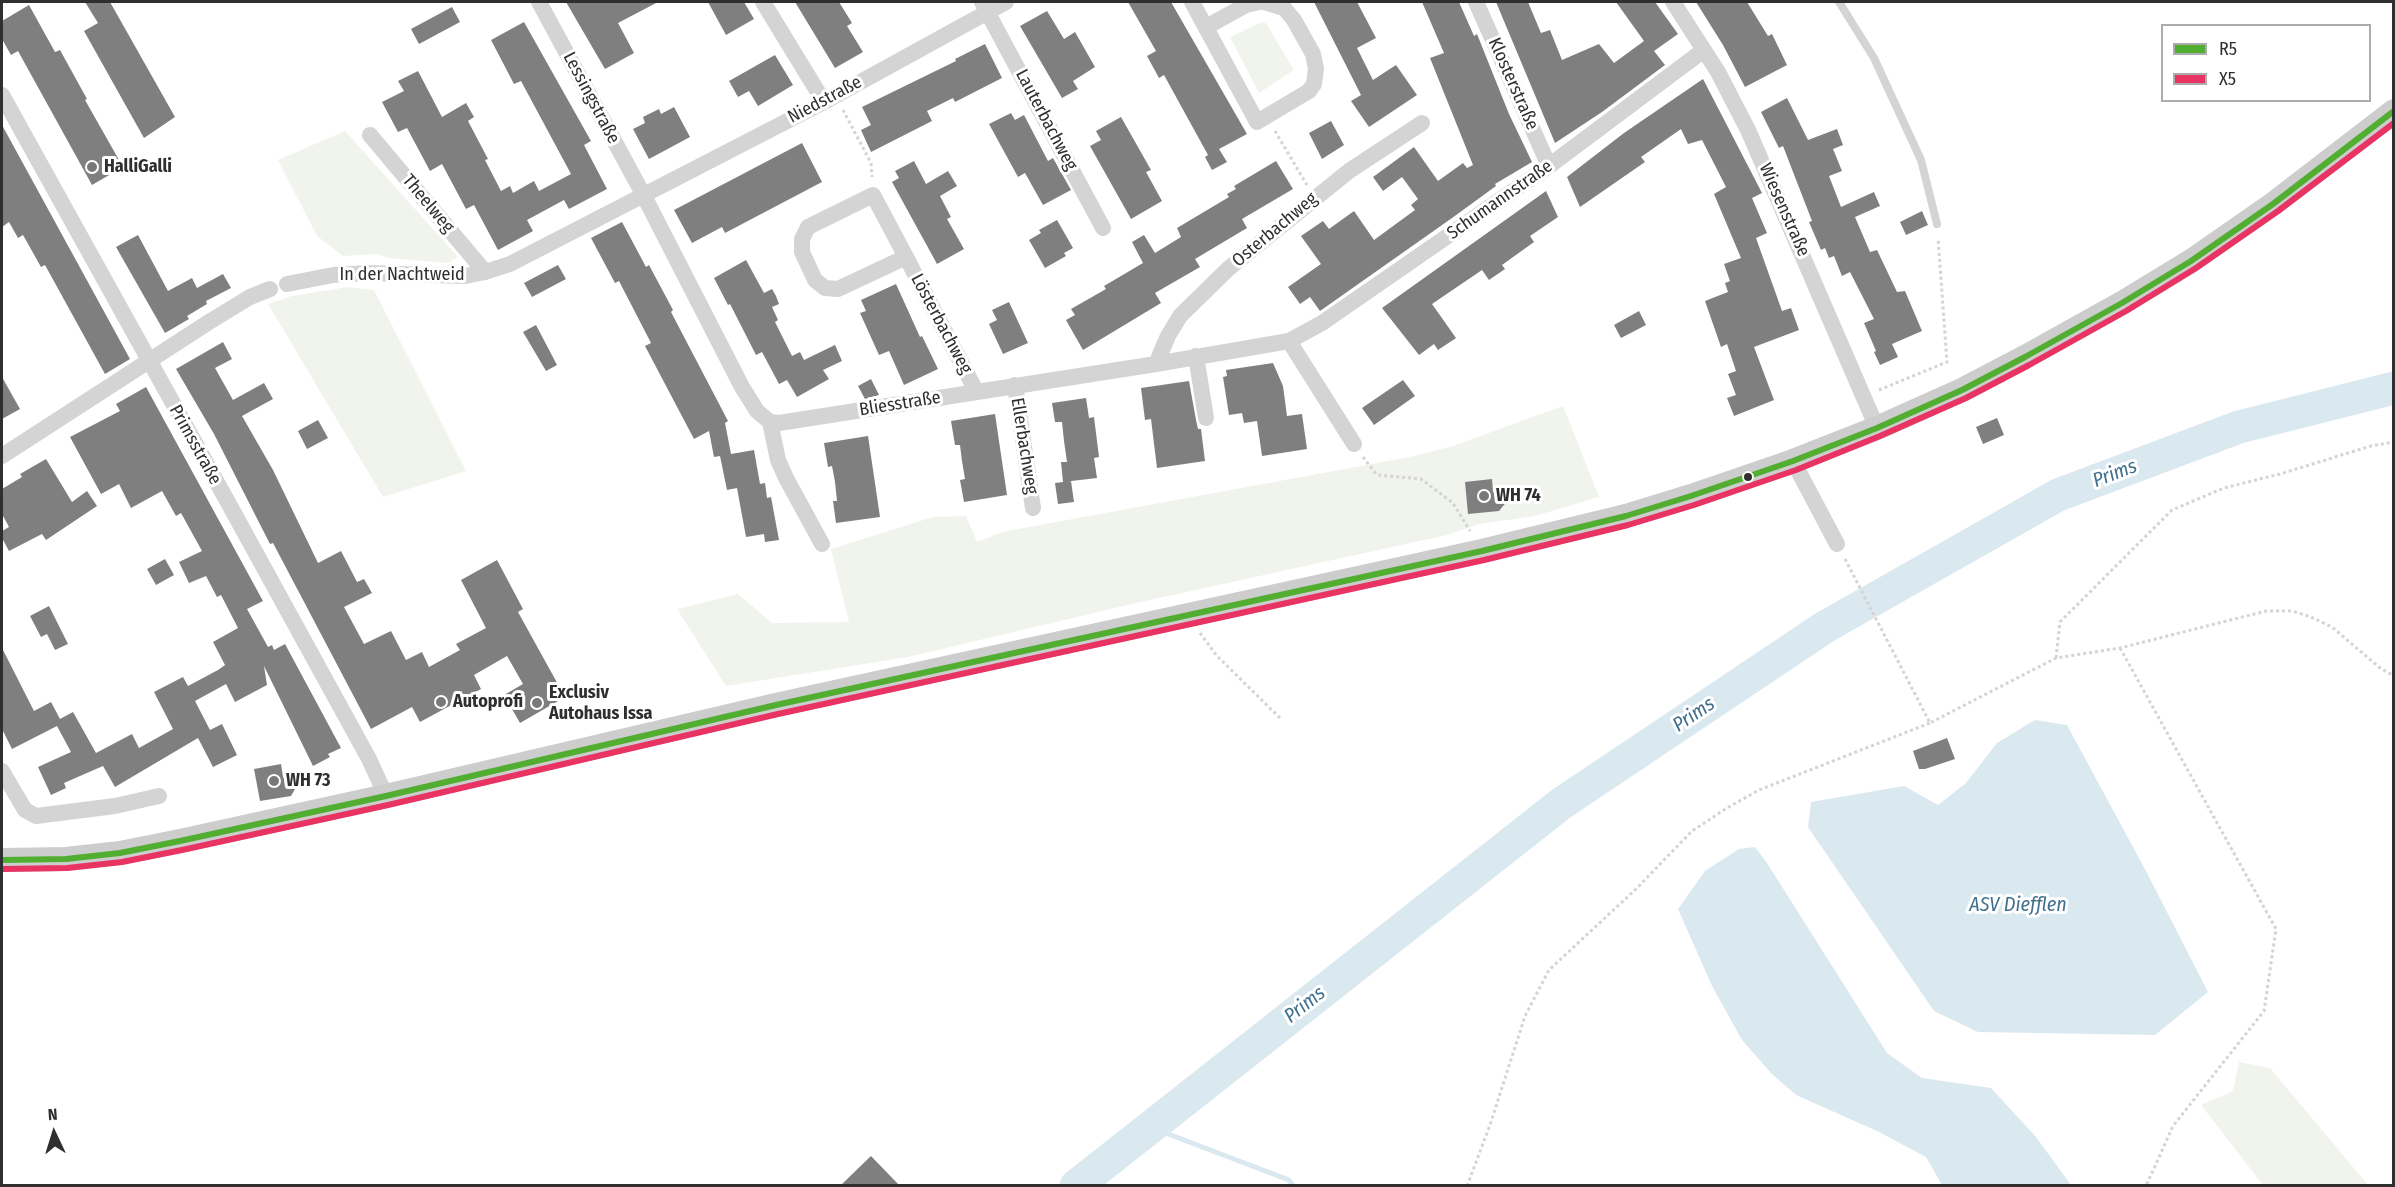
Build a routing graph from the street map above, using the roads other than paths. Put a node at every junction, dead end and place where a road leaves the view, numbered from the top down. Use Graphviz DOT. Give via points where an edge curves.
graph roads {
  1 [pos="539,2"];
  2 [pos="763,2"];
  3 [pos="1006,2"];
  4 [pos="1192,2"];
  5 [pos="1259,2"];
  6 [pos="1264,2"];
  7 [pos="1476,2"];
  8 [pos="1673,2"];
  9 [pos="1839,2"];
  10 [pos="985,7"];
  11 [pos="1206,27"];
  12 [pos="1704,50"];
  13 [pos="2,95"];
  14 [pos="830,98"];
  15 [pos="2394,111"];
  16 [pos="1422,123"];
  17 [pos="370,135"];
  18 [pos="1550,166"];
  19 [pos="643,194"];
  20 [pos="1937,224"];
  21 [pos="1103,228"];
  22 [pos="906,257"];
  23 [pos="485,272"];
  24 [pos="287,284"];
  25 [pos="270,289"];
  26 [pos="1289,341"];
  27 [pos="1196,357"];
  28 [pos="148,361"];
  29 [pos="1156,364"];
  30 [pos="1015,385"];
  31 [pos="976,391"];
  32 [pos="1206,418"];
  33 [pos="770,422"];
  34 [pos="1877,428"];
  35 [pos="1354,444"];
  36 [pos="2,456"];
  37 [pos="1793,461"];
  38 [pos="1033,508"];
  39 [pos="822,544"];
  40 [pos="1837,544"];
  41 [pos="2,771"];
  42 [pos="159,796"];
  43 [pos="386,796"];
  44 [pos="2,860"];
  1 -- 19 [label="street, Lessingstraße"];
  2 -- 14 [label="street"];
  3 -- 10 [label="street, Niedstraße"];
  4 -- 11 [label="street"];
  5 -- 11 [label="street"];
  6 -- 11 [label="street" via="1284,8 1294,20 1313,54 1316,69 1309,91 1257,122"];
  7 -- 18 [label="street, Klosterstraße"];
  8 -- 12 [label="street, Wiesenstraße"];
  9 -- 20 [label="lane" via="1874,58 1921,160"];
  10 -- 14 [label="street, Niedstraße"];
  10 -- 21 [label="street, Lauterbachweg"];
  12 -- 18 [label="street, Schumannstraße"];
  12 -- 34 [label="street, Wiesenstraße" via="1748,130"];
  13 -- 28 [label="street, Primsstraße"];
  14 -- 19 [label="street, Niedstraße"];
  15 -- 34 [label="main road" via="2191,261 1972,384"];
  16 -- 29 [label="street, Osterbachweg" via="1314,198 1196,299 1180,316"];
  17 -- 23 [label="street, Theelweg"];
  18 -- 26 [label="street, Schumannstraße" via="1322,323"];
  19 -- 23 [label="street, In der Nachtweid" via="510,264"];
  19 -- 33 [label="street" via="742,387 757,411"];
  22 -- 22 [label="street, Lösterbachweg" via="838,289 825,288 815,280 802,252 802,239 808,227 873,195"];
  22 -- 31 [label="street, Lösterbachweg"];
  23 -- 24 [label="street, In der Nachtweid" via="465,276 333,275"];
  25 -- 28 [label="street" via="250,297"];
  26 -- 27 [label="street, Bliesstraße"];
  26 -- 35 [label="street"];
  27 -- 29 [label="street, Bliesstraße"];
  27 -- 32 [label="street"];
  28 -- 36 [label="street"];
  28 -- 43 [label="street, Primsstraße"];
  29 -- 30 [label="street, Bliesstraße"];
  30 -- 31 [label="street, Bliesstraße"];
  30 -- 38 [label="street, Ellerbachweg"];
  31 -- 33 [label="street, Bliesstraße"];
  33 -- 39 [label="street" via="778,460"];
  34 -- 37 [label="main road"];
  37 -- 40 [label="street"];
  37 -- 43 [label="main road" via="1626,516 1482,551 776,705"];
  41 -- 42 [label="street" via="25,810 36,816"];
  43 -- 44 [label="main road" via="120,853"];
}
